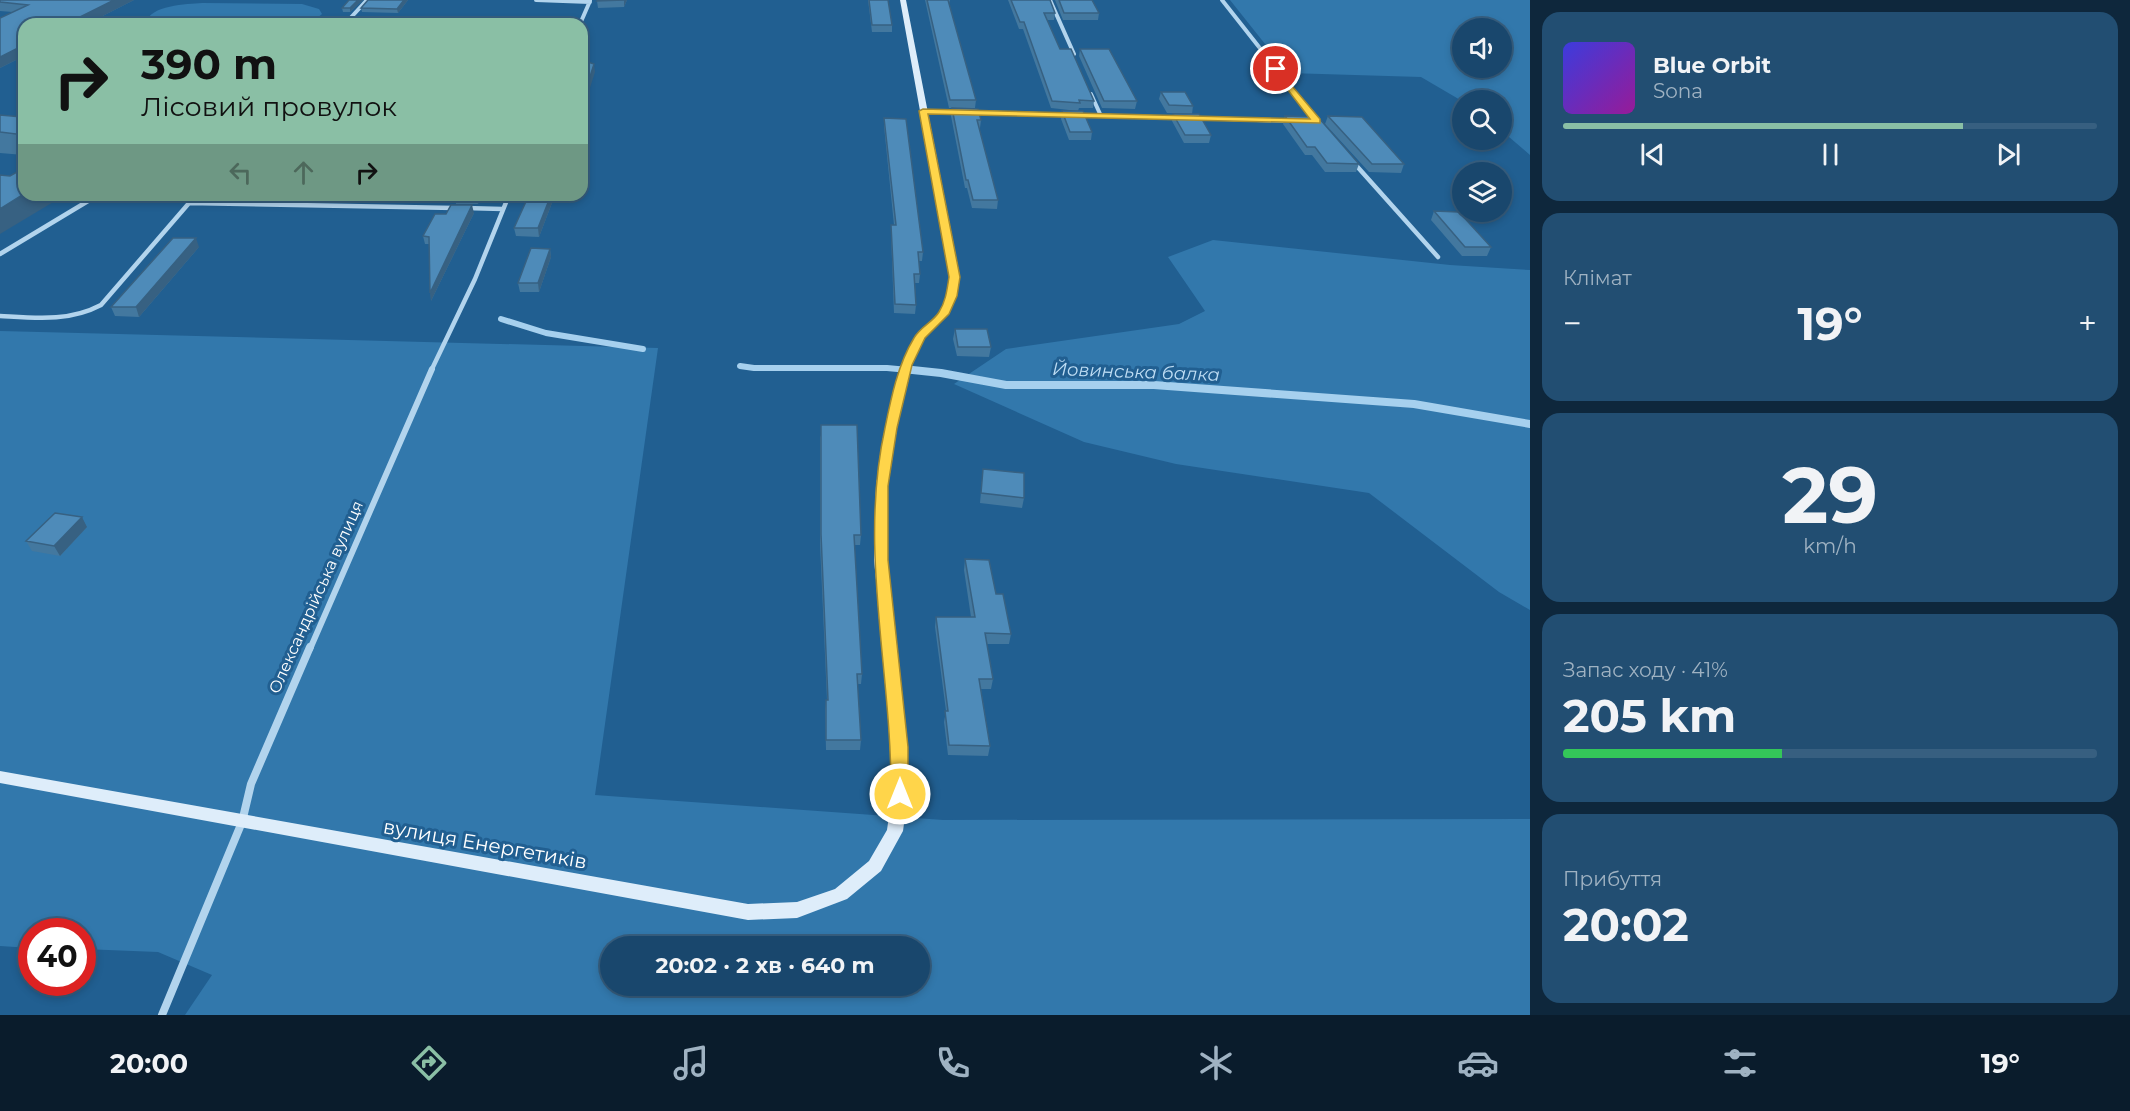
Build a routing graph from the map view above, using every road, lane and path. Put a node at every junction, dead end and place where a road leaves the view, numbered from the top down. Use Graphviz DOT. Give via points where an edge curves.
graph roads {
  1 [pos="367,0"];
  2 [pos="536,0"];
  3 [pos="903,0"];
  4 [pos="1050,0"];
  5 [pos="1222,0"];
  6 [pos="590,1"];
  7 [pos="350,18"];
  8 [pos="583,18"];
  9 [pos="1078,63"];
  10 [pos="1087,84"];
  11 [pos="923,111"];
  12 [pos="958,112"];
  13 [pos="970,112"];
  14 [pos="1101,116"];
  15 [pos="1294,121"];
  16 [pos="1305,121"];
  17 [pos="1317,121"];
  18 [pos="1324,130"];
  19 [pos="1347,155"];
  20 [pos="88,201"];
  21 [pos="506,201"];
  22 [pos="189,203"];
  23 [pos="503,209"];
  24 [pos="0,254"];
  25 [pos="1438,257"];
  26 [pos="0,316"];
  27 [pos="0,777"];
  28 [pos="243,822"];
  29 [pos="162,1015"];
  1 -- 7 [label="street"];
  2 -- 6 [label="street"];
  3 -- 11 [label="street, вулиця Енергетиків"];
  4 -- 9 [label="street"];
  5 -- 17 [label="street"];
  6 -- 8 [label="street"];
  10 -- 14 [label="street"];
  11 -- 12 [label="street"];
  11 -- 28 [label="street, вулиця Енергетиків" via="955,277 944,314 920,337 907,365 882,486 880,560 900,747 900,794 895,831 875,866 841,894 797,910 748,912"];
  13 -- 14 [label="street"];
  14 -- 15 [label="street"];
  16 -- 17 [label="street"];
  17 -- 18 [label="street"];
  19 -- 25 [label="street"];
  20 -- 24 [label="street"];
  21 -- 23 [label="street, Олександрійська вулиця"];
  22 -- 23 [label="street"];
  22 -- 26 [label="street" via="101,305 90,312 67,317"];
  23 -- 28 [label="street, Олександрійська вулиця" via="251,784"];
  27 -- 28 [label="street, вулиця Енергетиків"];
  28 -- 29 [label="street, Олександрійська вулиця"];
}
